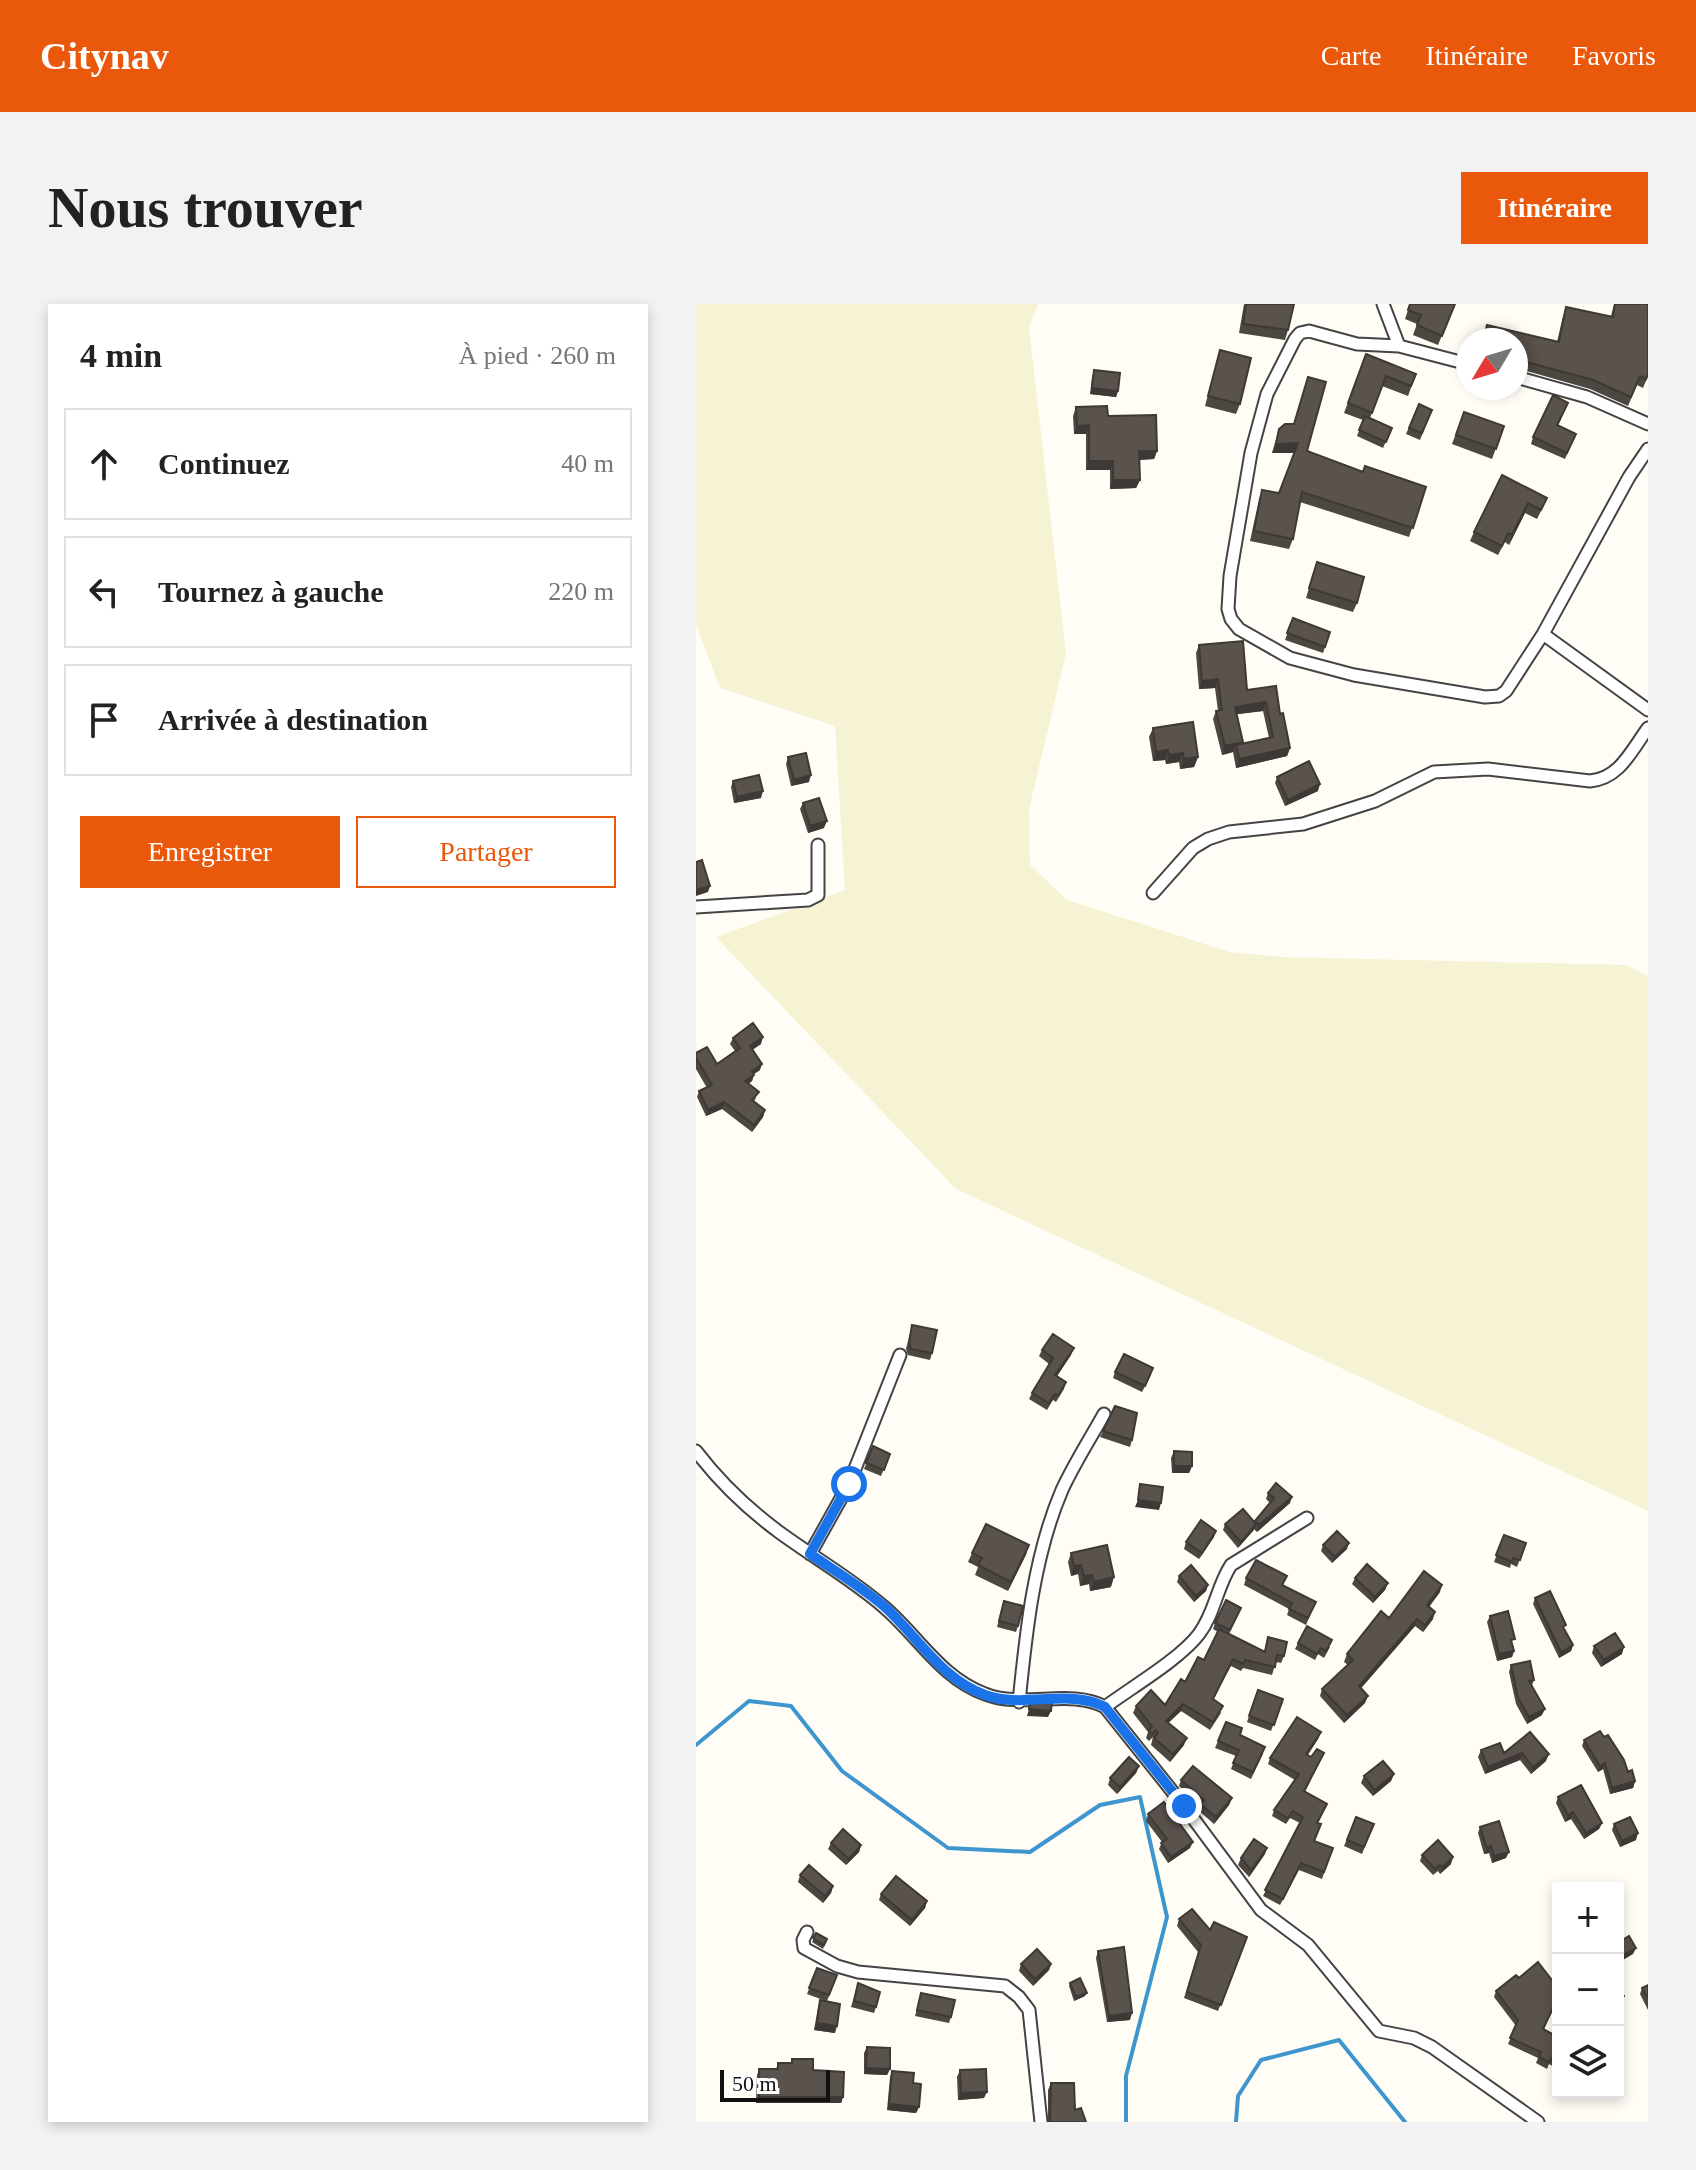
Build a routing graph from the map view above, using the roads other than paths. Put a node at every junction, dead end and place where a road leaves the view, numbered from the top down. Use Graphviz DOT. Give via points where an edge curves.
graph roads {
  1 [pos="1383,304"];
  2 [pos="1399,346"];
  3 [pos="1456,361"];
  4 [pos="1528,380"];
  5 [pos="1648,424"];
  6 [pos="1648,449"];
  7 [pos="1543,634"];
  8 [pos="1648,710"];
  9 [pos="1648,728"];
  10 [pos="818,845"];
  11 [pos="1153,893"];
  12 [pos="696,907"];
  13 [pos="900,1355"];
  14 [pos="1104,1414"];
  15 [pos="696,1451"];
  16 [pos="1307,1518"];
  17 [pos="810,1554"];
  18 [pos="1019,1702"];
  19 [pos="1105,1707"];
  20 [pos="807,1932"];
  21 [pos="1041,2122"];
  22 [pos="1538,2122"];
  1 -- 2 [label="street"];
  2 -- 3 [label="street"];
  2 -- 7 [label="street" via="1357,344 1309,331 1295,339 1267,394 1251,453 1230,576 1231,619 1290,658 1354,675 1485,697 1506,691"];
  4 -- 5 [label="street" via="1587,397"];
  6 -- 7 [label="street"];
  7 -- 8 [label="street"];
  9 -- 11 [label="street" via="1605,779 1488,769 1434,772 1375,801 1303,824 1208,839 1193,848"];
  10 -- 12 [label="street" via="818,895"];
  13 -- 17 [label="street" via="849,1484"];
  14 -- 18 [label="street" via="1063,1489 1038,1569"];
  15 -- 17 [label="street" via="715,1476"];
  16 -- 19 [label="street" via="1231,1565 1199,1635"];
  17 -- 18 [label="street" via="883,1606 958,1681 986,1695"];
  18 -- 19 [label="street" via="1085,1699"];
  19 -- 22 [label="street" via="1261,1910 1308,1945 1379,2031 1432,2047"];
  20 -- 21 [label="street" via="804,1948 837,1966 1005,1986 1019,1997 1029,2010"];
}
